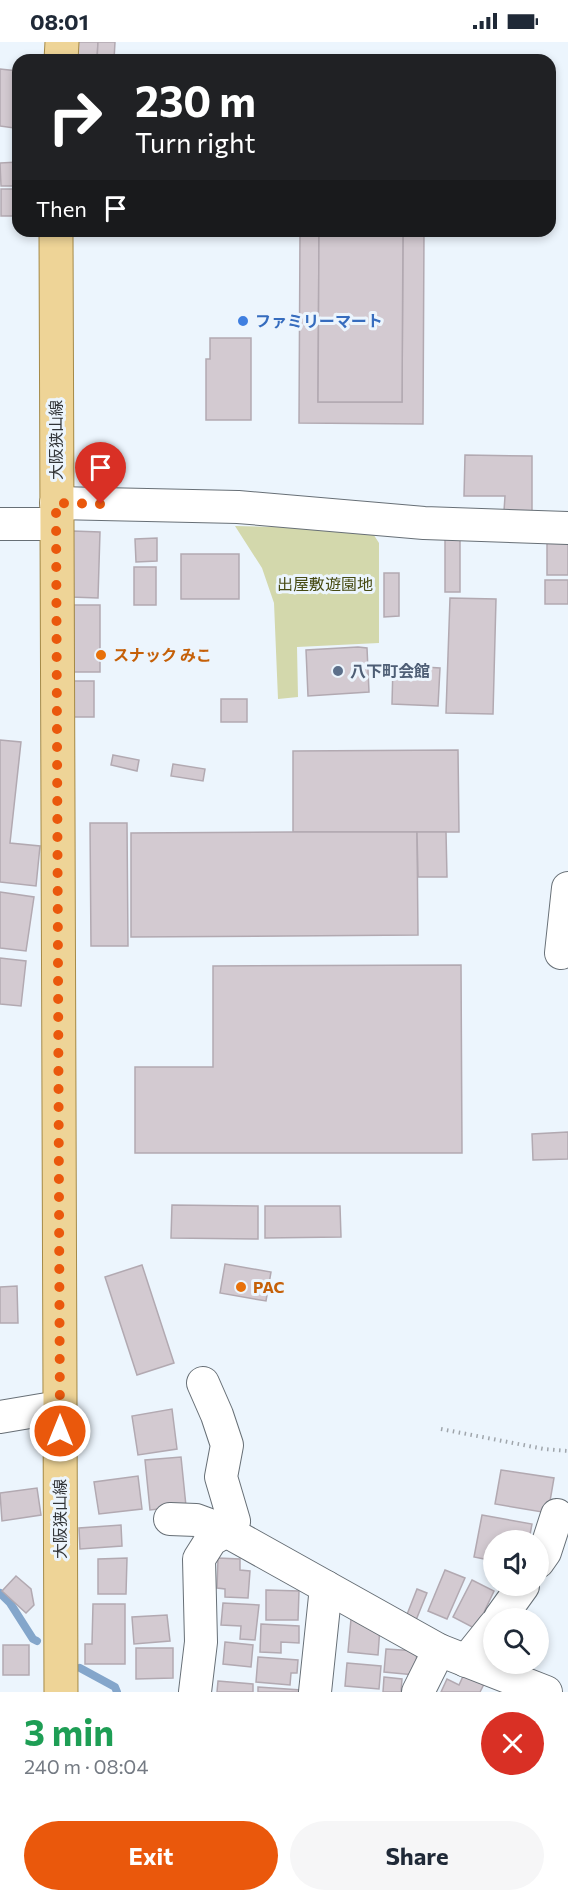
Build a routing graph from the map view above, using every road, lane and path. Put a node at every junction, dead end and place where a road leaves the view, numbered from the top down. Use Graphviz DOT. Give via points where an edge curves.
graph roads {
  1 [pos="56,237"];
  2 [pos="56,513"];
  3 [pos="0,524"];
  4 [pos="568,528"];
  5 [pos="568,888"];
  6 [pos="561,953"];
  7 [pos="203,1383"];
  8 [pos="59,1407"];
  9 [pos="0,1416"];
  10 [pos="441,1429"];
  11 [pos="568,1451"];
  12 [pos="558,1515"];
  13 [pos="170,1519"];
  14 [pos="226,1531"];
  15 [pos="549,1541"];
  16 [pos="326,1587"];
  17 [pos="483,1634"];
  18 [pos="453,1656"];
  19 [pos="61,1692"];
  20 [pos="195,1692"];
  21 [pos="315,1692"];
  22 [pos="418,1692"];
  23 [pos="546,1692"];
  1 -- 2 [label="main road, 大阪狭山線"];
  2 -- 3 [label="street"];
  2 -- 4 [label="street" via="238,507 424,523"];
  2 -- 8 [label="main road, 大阪狭山線"];
  5 -- 6 [label="street"];
  7 -- 14 [label="street" via="227,1445 221,1477 234,1521"];
  8 -- 9 [label="street"];
  8 -- 19 [label="main road, 大阪狭山線"];
  10 -- 11 [label="path"];
  12 -- 15 [label="street"];
  13 -- 14 [label="street" via="196,1520"];
  14 -- 16 [label="street"];
  14 -- 20 [label="street" via="211,1540 199,1559 201,1642"];
  16 -- 18 [label="street"];
  16 -- 21 [label="street"];
  17 -- 18 [label="street"];
  18 -- 22 [label="street"];
  18 -- 23 [label="street"];
}
